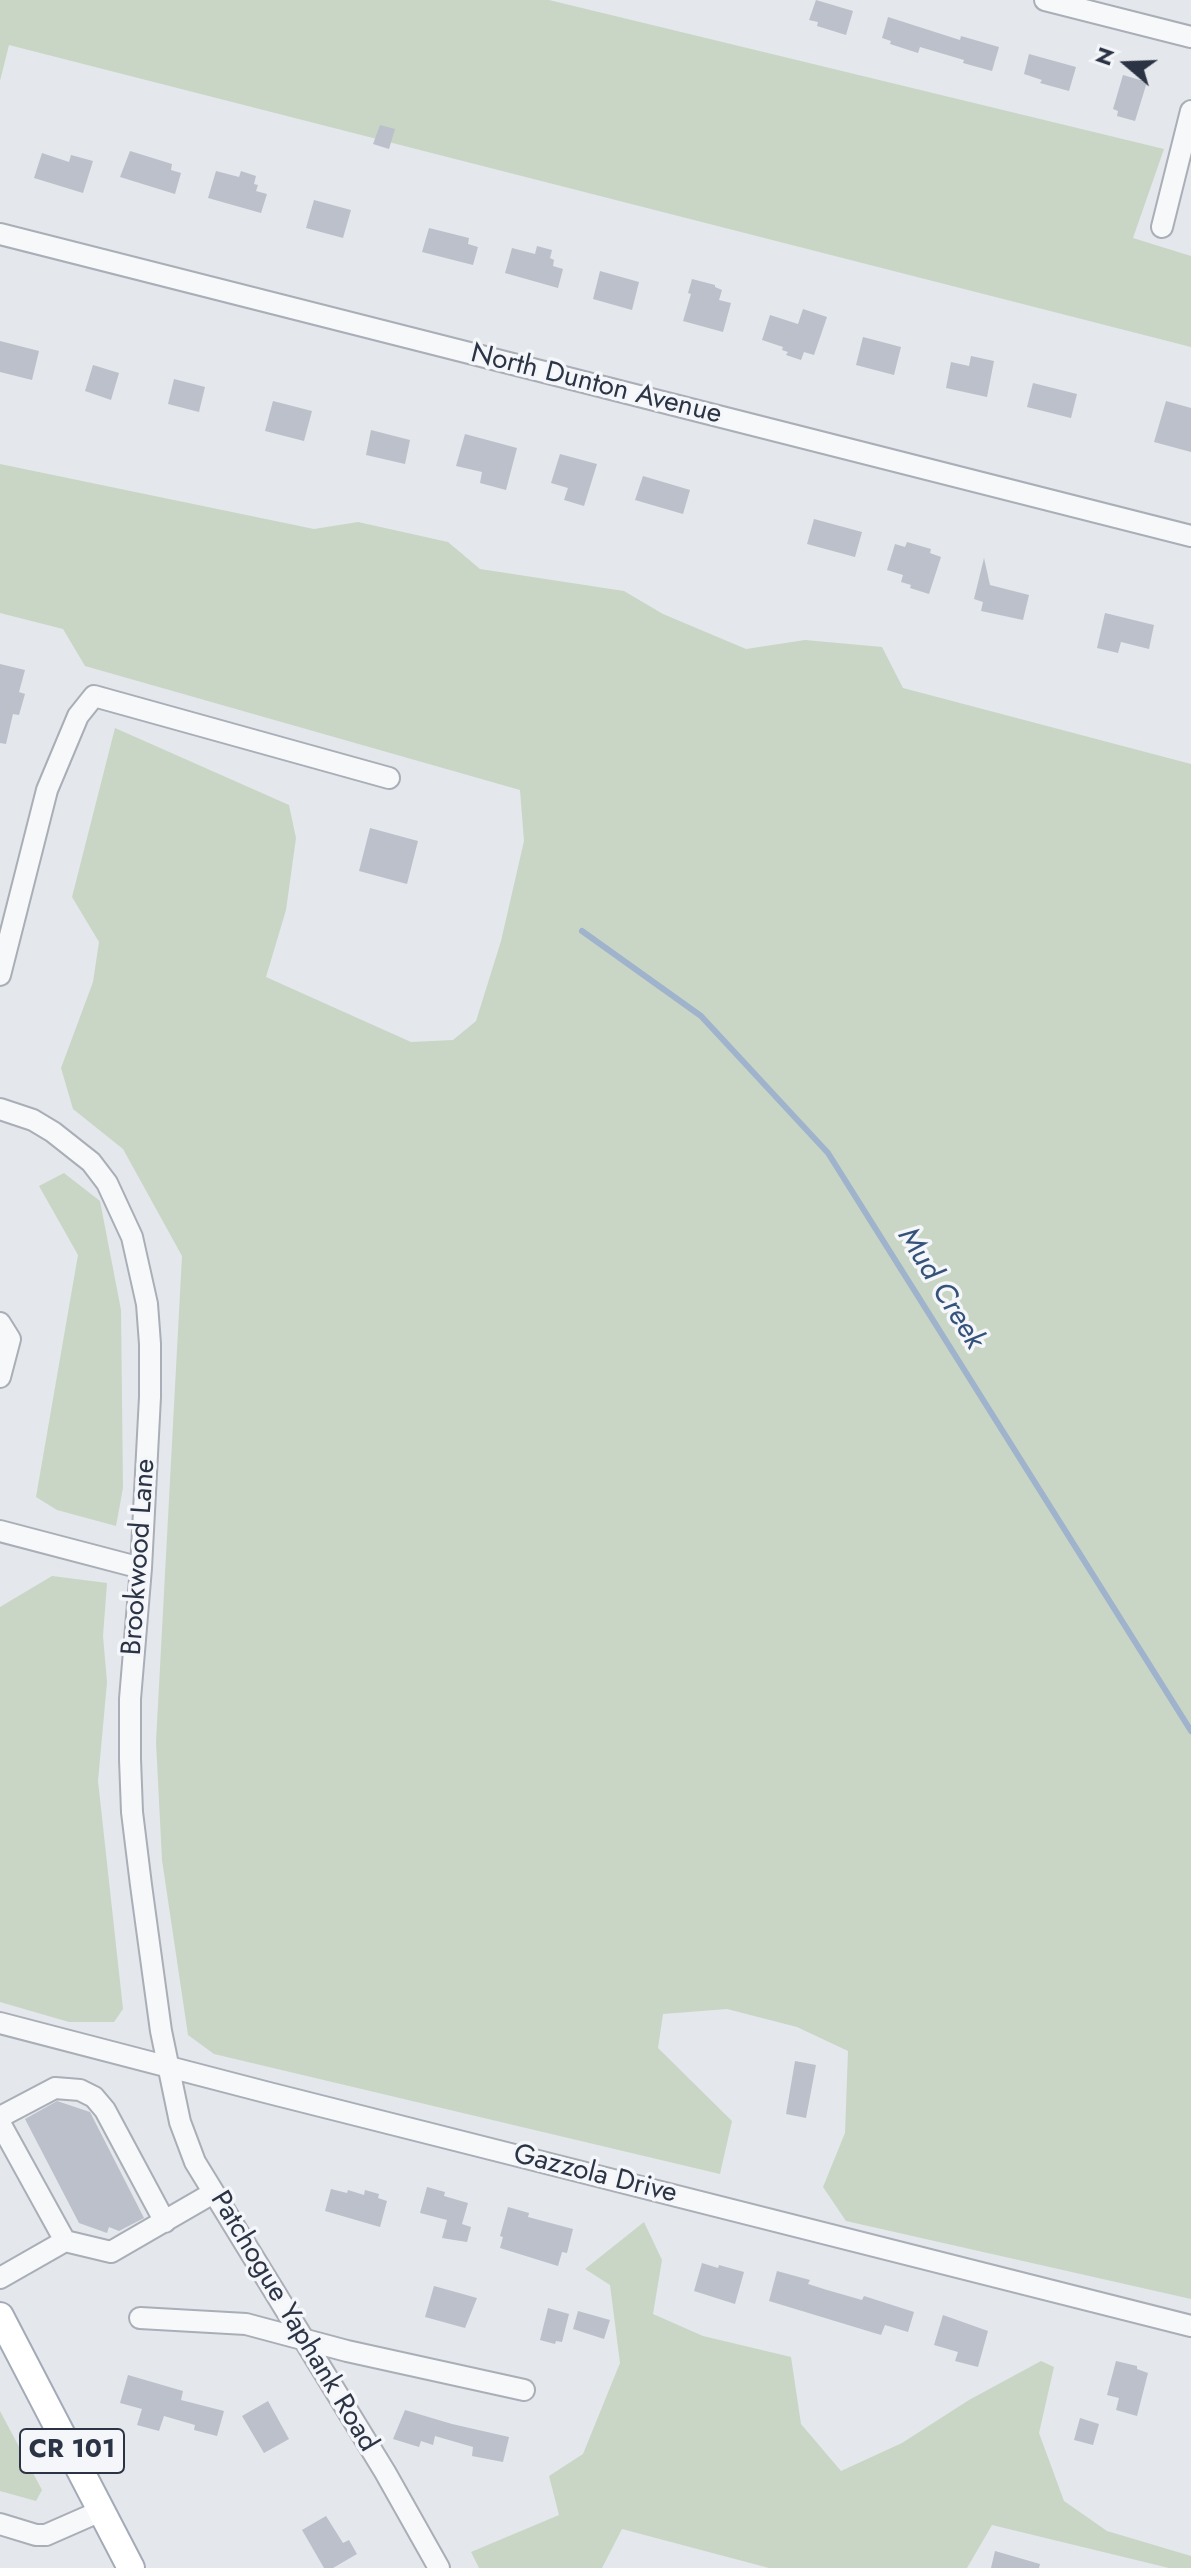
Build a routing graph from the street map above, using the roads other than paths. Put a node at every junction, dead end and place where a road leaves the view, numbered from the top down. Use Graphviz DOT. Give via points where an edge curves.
graph roads {
  1 [pos="1045,0"];
  2 [pos="1191,37"];
  3 [pos="1191,111"];
  4 [pos="1162,227"];
  5 [pos="0,234"];
  6 [pos="1191,536"];
  7 [pos="389,778"];
  8 [pos="0,975"];
  9 [pos="0,1109"];
  10 [pos="0,1323"];
  11 [pos="0,1377"];
  12 [pos="0,1531"];
  13 [pos="141,1568"];
  14 [pos="0,2023"];
  15 [pos="170,2068"];
  16 [pos="0,2117"];
  17 [pos="0,2123"];
  18 [pos="213,2193"];
  19 [pos="165,2222"];
  20 [pos="65,2241"];
  21 [pos="0,2278"];
  22 [pos="0,2316"];
  23 [pos="140,2318"];
  24 [pos="1191,2326"];
  25 [pos="303,2338"];
  26 [pos="524,2390"];
  27 [pos="103,2510"];
  28 [pos="0,2524"];
  29 [pos="131,2568"];
  30 [pos="439,2568"];
  1 -- 2 [label="street"];
  3 -- 4 [label="street"];
  5 -- 6 [label="street, North Dunton Avenue"];
  7 -- 8 [label="street" via="94,696 78,716 47,790"];
  9 -- 13 [label="street, Brookwood Lane" via="33,1120 91,1162 120,1206 132,1237 150,1344"];
  10 -- 11 [label="street" via="10,1339"];
  12 -- 13 [label="street"];
  13 -- 15 [label="street, Brookwood Lane" via="130,1699 132,1812"];
  14 -- 15 [label="street, Gazzola Drive"];
  15 -- 18 [label="street, Patchogue Yaphank Road" via="180,2122"];
  15 -- 24 [label="street, Gazzola Drive"];
  16 -- 19 [label="street" via="55,2088 94,2097"];
  17 -- 20 [label="street"];
  18 -- 19 [label="street"];
  18 -- 25 [label="street, Patchogue Yaphank Road"];
  19 -- 20 [label="street" via="111,2252"];
  20 -- 21 [label="street"];
  22 -- 27 [label="main road, CR 101"];
  23 -- 25 [label="street" via="246,2324"];
  25 -- 26 [label="street"];
  25 -- 30 [label="street, Patchogue Yaphank Road"];
  27 -- 28 [label="street" via="46,2535"];
  27 -- 29 [label="main road, CR 101"];
}
